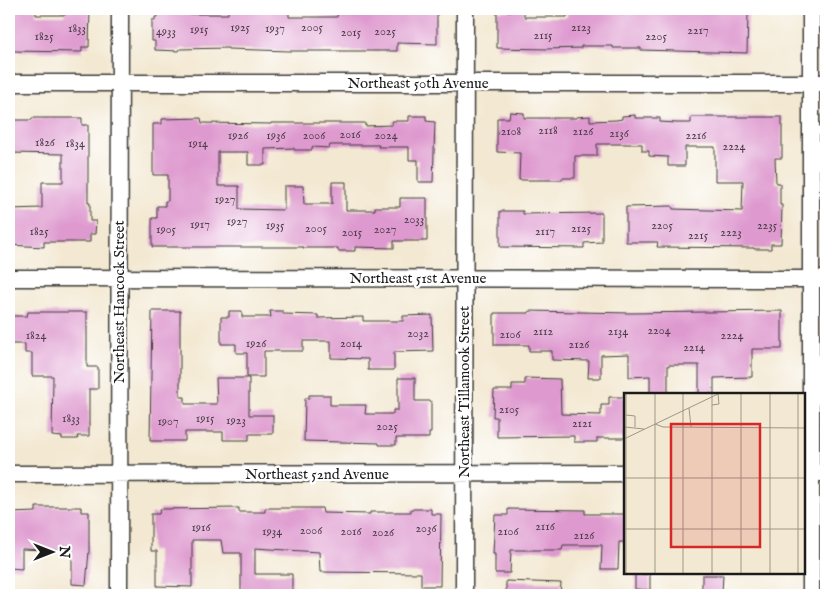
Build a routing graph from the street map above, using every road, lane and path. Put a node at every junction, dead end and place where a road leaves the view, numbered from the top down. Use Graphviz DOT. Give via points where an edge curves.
graph roads {
  1 [pos="120,9"];
  2 [pos="465,9"];
  3 [pos="811,9"];
  4 [pos="9,82"];
  5 [pos="120,83"];
  6 [pos="465,83"];
  7 [pos="818,83"];
  8 [pos="819,131"];
  9 [pos="9,278"];
  10 [pos="119,278"];
  11 [pos="464,278"];
  12 [pos="819,279"];
  13 [pos="814,473"];
  14 [pos="9,474"];
  15 [pos="464,474"];
  16 [pos="624,474"];
  17 [pos="119,475"];
  18 [pos="119,595"];
  19 [pos="464,595"];
  20 [pos="811,595"];
  1 -- 5 [label="street, Northeast Hancock Street"];
  2 -- 6 [label="street, Northeast Tillamook Street"];
  3 -- 7 [label="street"];
  4 -- 5 [label="street, Northeast 50th Avenue"];
  5 -- 6 [label="street, Northeast 50th Avenue"];
  5 -- 10 [label="street, Northeast Hancock Street"];
  6 -- 7 [label="street, Northeast 50th Avenue"];
  6 -- 11 [label="street, Northeast Tillamook Street"];
  7 -- 8 [label="street"];
  8 -- 12 [label="street"];
  9 -- 10 [label="street, Northeast 51st Avenue"];
  10 -- 11 [label="street, Northeast 51st Avenue"];
  10 -- 17 [label="street, Northeast Hancock Street"];
  11 -- 12 [label="street, Northeast 51st Avenue"];
  11 -- 15 [label="street, Northeast Tillamook Street"];
  12 -- 13 [label="street"];
  13 -- 20 [label="street"];
  14 -- 17 [label="street, Northeast 52nd Avenue"];
  15 -- 16 [label="street, Northeast 52nd Avenue"];
  15 -- 17 [label="street, Northeast 52nd Avenue"];
  15 -- 19 [label="street, Northeast Tillamook Street"];
  17 -- 18 [label="street, Northeast Hancock Street"];
}
